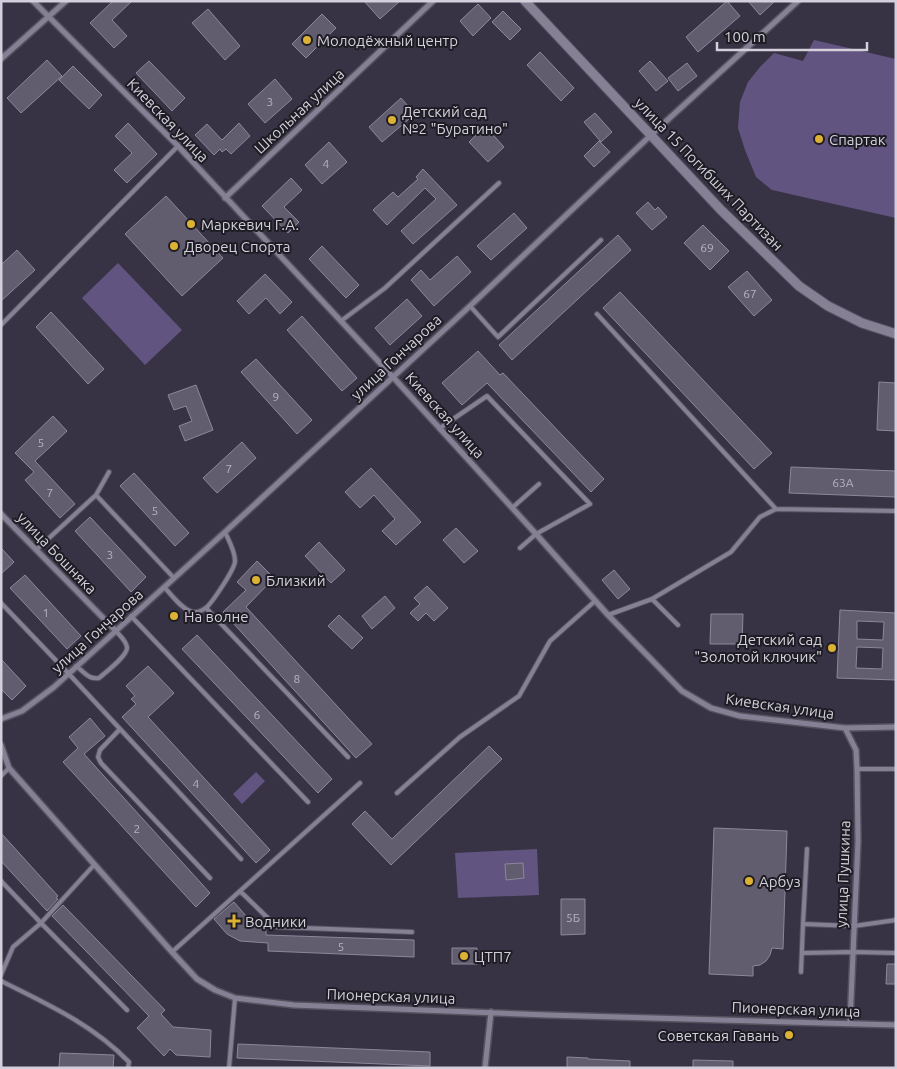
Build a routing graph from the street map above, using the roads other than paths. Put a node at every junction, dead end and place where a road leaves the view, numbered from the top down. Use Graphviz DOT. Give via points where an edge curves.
graph roads {
  1 [pos="34,1"];
  2 [pos="66,1"];
  3 [pos="433,1"];
  4 [pos="525,1"];
  5 [pos="798,1"];
  6 [pos="49,17"];
  7 [pos="1,59"];
  8 [pos="651,135"];
  9 [pos="178,146"];
  10 [pos="499,183"];
  11 [pos="225,198"];
  12 [pos="602,240"];
  13 [pos="470,306"];
  14 [pos="597,314"];
  15 [pos="341,320"];
  16 [pos="1,325"];
  17 [pos="896,334"];
  18 [pos="393,377"];
  19 [pos="440,428"];
  20 [pos="108,472"];
  21 [pos="539,484"];
  22 [pos="96,495"];
  23 [pos="512,508"];
  24 [pos="776,509"];
  25 [pos="896,511"];
  26 [pos="1,514"];
  27 [pos="224,532"];
  28 [pos="536,534"];
  29 [pos="520,548"];
  30 [pos="36,550"];
  31 [pos="174,578"];
  32 [pos="164,587"];
  33 [pos="652,599"];
  34 [pos="595,601"];
  35 [pos="1,603"];
  36 [pos="206,608"];
  37 [pos="608,615"];
  38 [pos="131,616"];
  39 [pos="678,625"];
  40 [pos="115,630"];
  41 [pos="76,666"];
  42 [pos="68,673"];
  43 [pos="1,719"];
  44 [pos="896,727"];
  45 [pos="845,728"];
  46 [pos="120,729"];
  47 [pos="1,745"];
  48 [pos="348,757"];
  49 [pos="9,768"];
  50 [pos="857,769"];
  51 [pos="896,770"];
  52 [pos="1,776"];
  53 [pos="360,783"];
  54 [pos="397,793"];
  55 [pos="308,802"];
  56 [pos="807,849"];
  57 [pos="241,859"];
  58 [pos="94,865"];
  59 [pos="210,878"];
  60 [pos="1,881"];
  61 [pos="240,891"];
  62 [pos="896,920"];
  63 [pos="41,923"];
  64 [pos="803,924"];
  65 [pos="854,926"];
  66 [pos="412,932"];
  67 [pos="172,952"];
  68 [pos="853,952"];
  69 [pos="802,953"];
  70 [pos="896,953"];
  71 [pos="801,972"];
  72 [pos="1,975"];
  73 [pos="1,981"];
  74 [pos="235,998"];
  75 [pos="127,1010"];
  76 [pos="491,1012"];
  77 [pos="850,1023"];
  78 [pos="896,1025"];
  79 [pos="128,1068"];
  80 [pos="229,1068"];
  81 [pos="484,1068"];
  1 -- 6 [label="street, Киевская улица"];
  2 -- 6 [label="street"];
  3 -- 11 [label="street, Школьная улица"];
  4 -- 8 [label="street, улица 15 Погибших Партизан"];
  5 -- 8 [label="street, улица Гончарова"];
  6 -- 7 [label="street"];
  6 -- 9 [label="street, Киевская улица"];
  8 -- 13 [label="street, улица Гончарова"];
  8 -- 17 [label="street, улица 15 Погибших Партизан" via="721,210 799,286 844,314"];
  9 -- 11 [label="street, Киевская улица"];
  9 -- 16 [label="lane"];
  10 -- 15 [label="lane" via="386,288"];
  11 -- 15 [label="street, Киевская улица"];
  12 -- 13 [label="lane" via="498,337"];
  13 -- 18 [label="street, улица Гончарова"];
  14 -- 24 [label="lane"];
  15 -- 18 [label="street, Киевская улица"];
  18 -- 19 [label="street, Киевская улица"];
  18 -- 27 [label="street, улица Гончарова"];
  19 -- 23 [label="street, Киевская улица"];
  19 -- 28 [label="lane" via="488,396 590,504"];
  20 -- 22 [label="lane"];
  21 -- 23 [label="lane"];
  22 -- 30 [label="lane"];
  22 -- 31 [label="lane"];
  23 -- 28 [label="street, Киевская улица"];
  24 -- 25 [label="lane"];
  24 -- 33 [label="lane" via="760,517 731,552"];
  26 -- 30 [label="street, улица Бошняка"];
  27 -- 31 [label="street, улица Гончарова"];
  27 -- 36 [label="lane" via="235,554 235,563"];
  28 -- 29 [label="lane"];
  28 -- 34 [label="street, Киевская улица"];
  30 -- 40 [label="street, улица Бошняка"];
  31 -- 32 [label="street, улица Гончарова"];
  32 -- 36 [label="lane" via="186,610 197,612"];
  32 -- 38 [label="street, улица Гончарова"];
  33 -- 37 [label="lane"];
  33 -- 39 [label="lane"];
  34 -- 37 [label="street, Киевская улица"];
  34 -- 54 [label="lane" via="550,641 519,696 460,737"];
  35 -- 42 [label="lane"];
  36 -- 48 [label="lane"];
  37 -- 45 [label="street, Киевская улица" via="682,691 711,708 740,716"];
  38 -- 40 [label="street, улица Гончарова"];
  38 -- 55 [label="lane"];
  40 -- 41 [label="street, улица Гончарова"];
  40 -- 41 [label="lane" via="127,649 99,678 89,677"];
  41 -- 42 [label="street, улица Гончарова"];
  42 -- 43 [label="street, улица Гончарова" via="22,711"];
  42 -- 46 [label="lane"];
  44 -- 45 [label="street, Киевская улица"];
  45 -- 50 [label="street, улица Пушкина" via="856,750"];
  46 -- 57 [label="lane"];
  46 -- 59 [label="lane" via="100,750 98,757 101,763"];
  47 -- 49 [label="street, Пионерская улица"];
  49 -- 52 [label="lane"];
  49 -- 58 [label="street, Пионерская улица"];
  50 -- 51 [label="lane"];
  50 -- 65 [label="street, улица Пушкина"];
  53 -- 61 [label="lane"];
  56 -- 64 [label="lane"];
  58 -- 63 [label="lane"];
  58 -- 67 [label="street, Пионерская улица"];
  60 -- 63 [label="lane"];
  61 -- 66 [label="lane" via="277,927"];
  61 -- 67 [label="lane"];
  62 -- 65 [label="lane"];
  63 -- 72 [label="lane" via="13,947"];
  63 -- 75 [label="lane"];
  64 -- 65 [label="lane"];
  64 -- 69 [label="lane"];
  65 -- 68 [label="street, улица Пушкина"];
  67 -- 74 [label="street, Пионерская улица" via="197,979"];
  68 -- 69 [label="lane"];
  68 -- 70 [label="lane"];
  68 -- 77 [label="street, улица Пушкина"];
  69 -- 71 [label="lane"];
  73 -- 79 [label="lane" via="76,1020 111,1044 129,1062"];
  74 -- 76 [label="street, Пионерская улица" via="294,1005"];
  74 -- 80 [label="lane"];
  76 -- 77 [label="street, Пионерская улица"];
  76 -- 81 [label="street"];
  77 -- 78 [label="street, Пионерская улица"];
}
